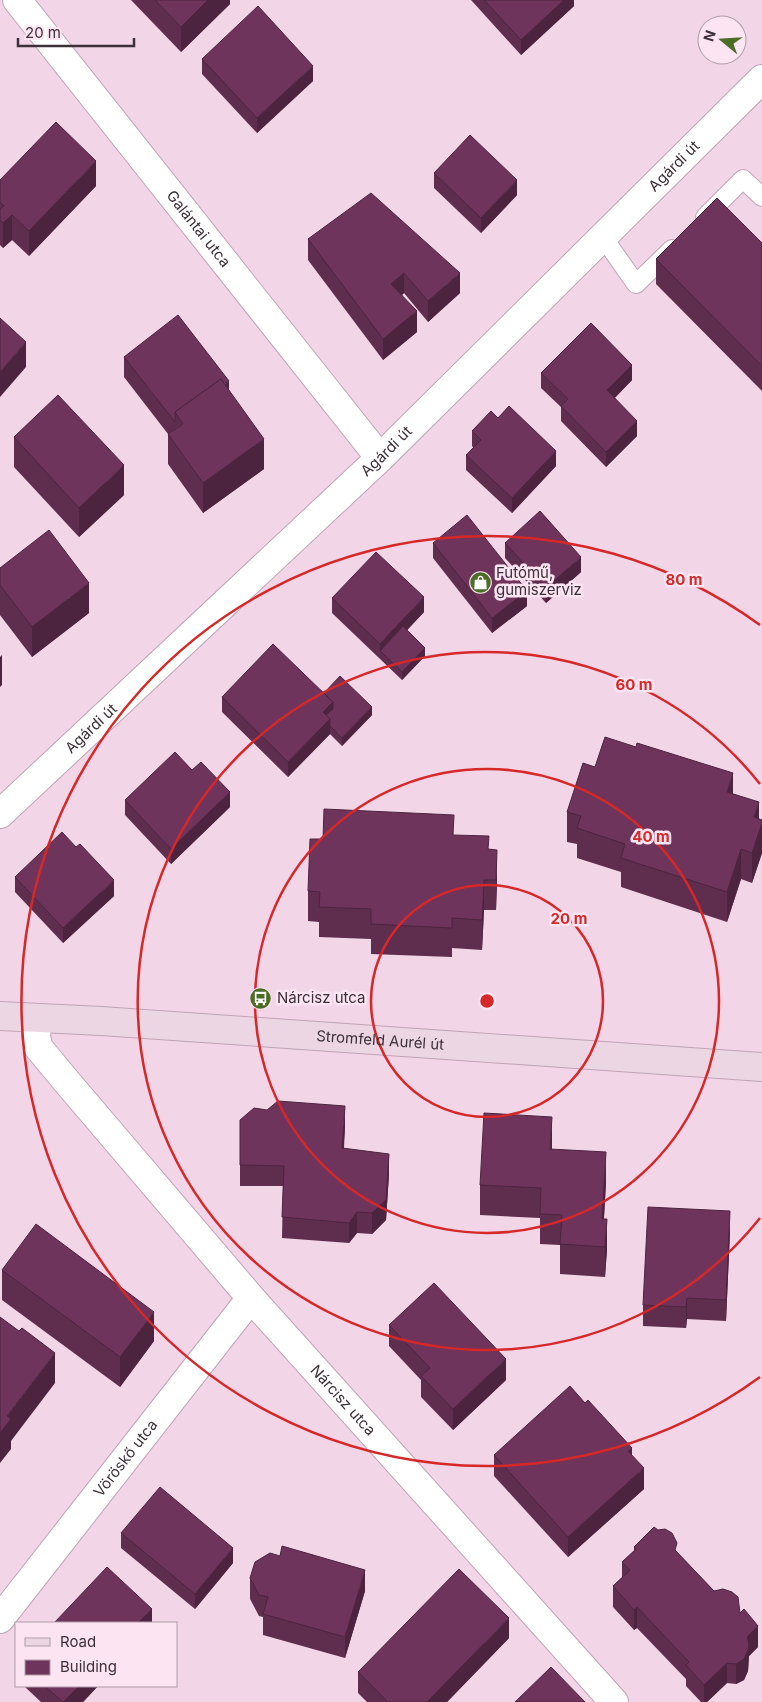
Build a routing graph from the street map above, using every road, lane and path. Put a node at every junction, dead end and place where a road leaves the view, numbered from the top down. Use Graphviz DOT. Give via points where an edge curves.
graph roads {
  1 [pos="17,0"];
  2 [pos="762,79"];
  3 [pos="762,197"];
  4 [pos="603,237"];
  5 [pos="380,458"];
  6 [pos="0,814"];
  7 [pos="0,1016"];
  8 [pos="38,1018"];
  9 [pos="762,1066"];
  10 [pos="251,1298"];
  11 [pos="0,1618"];
  12 [pos="614,1702"];
  1 -- 5 [label="street, Galántai utca"];
  2 -- 4 [label="street, Agárdi út"];
  3 -- 4 [label="lane" via="743,179 636,284"];
  4 -- 5 [label="street, Agárdi út"];
  5 -- 6 [label="street, Agárdi út"];
  7 -- 8 [label="street, Stromfeld Aurél út"];
  8 -- 9 [label="street, Stromfeld Aurél út"];
  8 -- 10 [label="street, Nárcisz utca" via="38,1047"];
  10 -- 11 [label="street, Vöröskő utca"];
  10 -- 12 [label="street, Nárcisz utca"];
}
